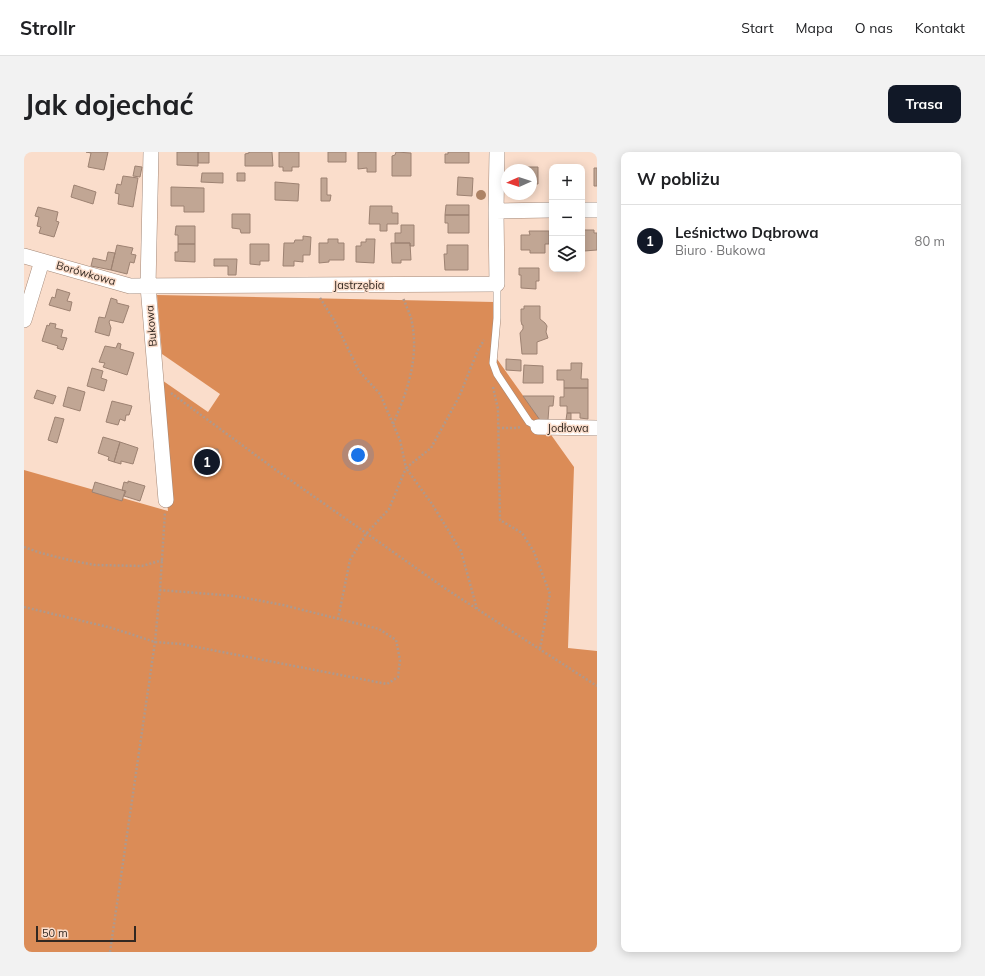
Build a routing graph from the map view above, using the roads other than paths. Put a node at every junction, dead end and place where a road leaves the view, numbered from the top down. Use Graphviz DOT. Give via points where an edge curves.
graph roads {
  1 [pos="151,152"];
  2 [pos="497,152"];
  3 [pos="549,210"];
  4 [pos="585,210"];
  5 [pos="597,210"];
  6 [pos="496,211"];
  7 [pos="24,256"];
  8 [pos="42,261"];
  9 [pos="497,284"];
  10 [pos="148,286"];
  11 [pos="24,320"];
  12 [pos="536,426"];
  13 [pos="597,428"];
  14 [pos="166,500"];
  1 -- 10 [label="street, Bukowa"];
  2 -- 6 [label="street"];
  3 -- 6 [label="street"];
  4 -- 5 [label="street"];
  6 -- 9 [label="street"];
  7 -- 8 [label="street, Borówkowa"];
  8 -- 10 [label="street, Borówkowa" via="130,286"];
  8 -- 11 [label="street"];
  9 -- 10 [label="street, Jastrzębia"];
  9 -- 12 [label="lane" via="497,318 492,363 529,422"];
  10 -- 14 [label="street, Bukowa"];
  12 -- 13 [label="street, Jodłowa"];
}
